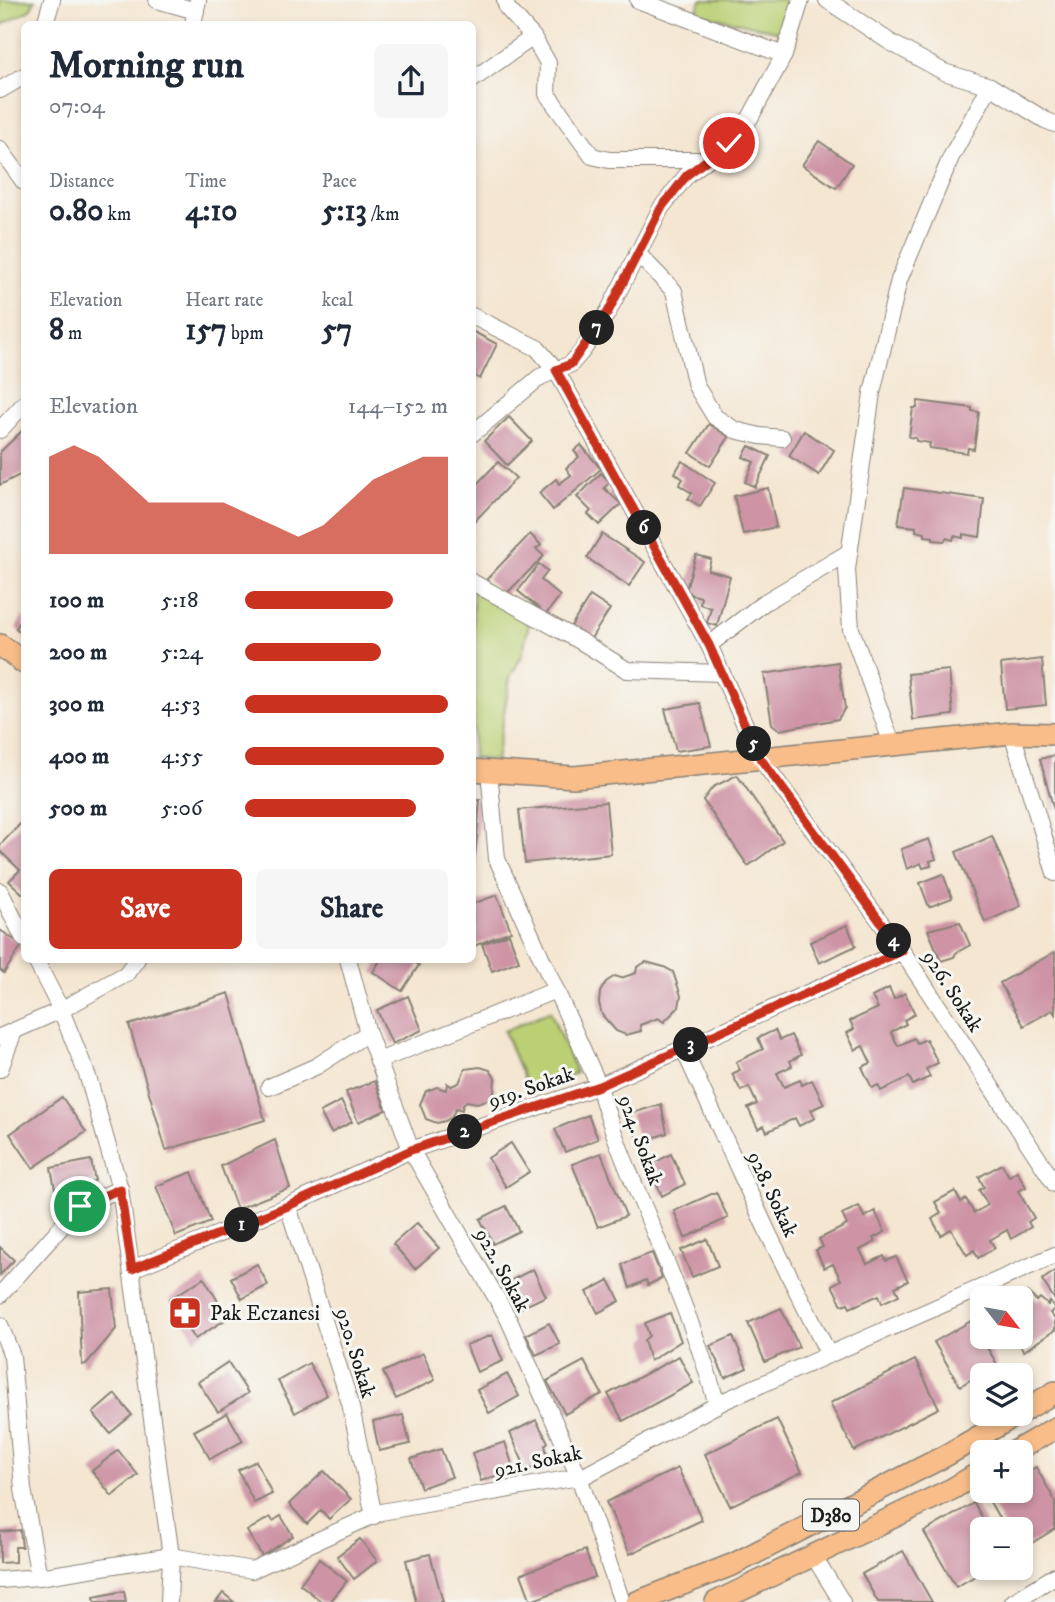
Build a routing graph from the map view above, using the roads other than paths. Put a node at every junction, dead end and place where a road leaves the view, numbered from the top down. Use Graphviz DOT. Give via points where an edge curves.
graph roads {
  1 [pos="52,0"];
  2 [pos="156,0"];
  3 [pos="505,0"];
  4 [pos="638,0"];
  5 [pos="801,0"];
  6 [pos="827,0"];
  7 [pos="195,12"];
  8 [pos="46,21"];
  9 [pos="533,37"];
  10 [pos="784,55"];
  11 [pos="476,77"];
  12 [pos="21,78"];
  13 [pos="990,86"];
  14 [pos="0,90"];
  15 [pos="1055,124"];
  16 [pos="0,149"];
  17 [pos="705,160"];
  18 [pos="21,178"];
  19 [pos="637,253"];
  20 [pos="476,318"];
  21 [pos="556,370"];
  22 [pos="21,407"];
  23 [pos="0,430"];
  24 [pos="476,431"];
  25 [pos="782,438"];
  26 [pos="848,553"];
  27 [pos="476,584"];
  28 [pos="0,645"];
  29 [pos="709,645"];
  30 [pos="21,661"];
  31 [pos="722,673"];
  32 [pos="1012,733"];
  33 [pos="1055,734"];
  34 [pos="892,744"];
  35 [pos="760,758"];
  36 [pos="481,771"];
  37 [pos="1055,873"];
  38 [pos="0,891"];
  39 [pos="21,933"];
  40 [pos="902,951"];
  41 [pos="37,963"];
  42 [pos="134,963"];
  43 [pos="349,963"];
  44 [pos="556,990"];
  45 [pos="61,1010"];
  46 [pos="368,1033"];
  47 [pos="7,1034"];
  48 [pos="683,1048"];
  49 [pos="378,1061"];
  50 [pos="0,1069"];
  51 [pos="599,1086"];
  52 [pos="269,1087"];
  53 [pos="411,1150"];
  54 [pos="1055,1184"];
  55 [pos="120,1189"];
  56 [pos="288,1206"];
  57 [pos="1055,1255"];
  58 [pos="132,1269"];
  59 [pos="0,1296"];
  60 [pos="0,1325"];
  61 [pos="829,1355"];
  62 [pos="1055,1392"];
  63 [pos="717,1405"];
  64 [pos="1033,1405"];
  65 [pos="997,1426"];
  66 [pos="1055,1428"];
  67 [pos="1033,1441"];
  68 [pos="579,1477"];
  69 [pos="970,1478"];
  70 [pos="374,1516"];
  71 [pos="813,1555"];
  72 [pos="171,1556"];
  73 [pos="1055,1576"];
  74 [pos="40,1577"];
  75 [pos="0,1580"];
  76 [pos="169,1602"];
  77 [pos="622,1602"];
  78 [pos="636,1602"];
  79 [pos="716,1602"];
  80 [pos="842,1602"];
  81 [pos="1013,1602"];
  1 -- 8 [label="street"];
  2 -- 7 [label="street"];
  3 -- 9 [label="street"];
  4 -- 10 [label="street"];
  5 -- 10 [label="street"];
  6 -- 13 [label="street" via="944,72"];
  9 -- 11 [label="street"];
  9 -- 17 [label="street" via="548,63 547,94 593,156"];
  10 -- 17 [label="street" via="751,118 729,143"];
  12 -- 14 [label="street"];
  13 -- 15 [label="street"];
  13 -- 26 [label="street" via="951,157 899,280 872,393"];
  16 -- 18 [label="street"];
  17 -- 19 [label="street" via="661,208"];
  19 -- 21 [label="street" via="608,312 583,349 571,364"];
  19 -- 25 [label="street" via="674,291 695,386 715,416 735,430"];
  20 -- 21 [label="street, 926. Sokak" via="537,348"];
  21 -- 24 [label="street" via="540,377"];
  21 -- 29 [label="street, 926. Sokak"];
  22 -- 23 [label="street"];
  26 -- 29 [label="street" via="765,602"];
  26 -- 34 [label="street" via="851,629"];
  27 -- 31 [label="street" via="627,670"];
  28 -- 30 [label="main road"];
  29 -- 31 [label="street, 926. Sokak"];
  31 -- 35 [label="street, 926. Sokak"];
  32 -- 33 [label="main road"];
  32 -- 34 [label="main road"];
  32 -- 37 [label="street"];
  34 -- 35 [label="main road"];
  35 -- 36 [label="main road" via="574,777"];
  35 -- 40 [label="street, 926. Sokak"];
  36 -- 44 [label="street, 924. Sokak" via="497,859"];
  38 -- 39 [label="street"];
  40 -- 48 [label="street, 919. Sokak"];
  40 -- 54 [label="street, 926. Sokak"];
  41 -- 45 [label="street"];
  42 -- 45 [label="street" via="127,974"];
  43 -- 46 [label="street, 922. Sokak"];
  44 -- 49 [label="street"];
  44 -- 51 [label="street, 924. Sokak"];
  45 -- 47 [label="street"];
  45 -- 55 [label="street" via="88,1077"];
  46 -- 49 [label="street, 922. Sokak"];
  46 -- 52 [label="street" via="317,1066"];
  47 -- 50 [label="street"];
  48 -- 51 [label="street, 919. Sokak"];
  48 -- 61 [label="street, 928. Sokak"];
  49 -- 53 [label="street, 922. Sokak"];
  51 -- 53 [label="street, 919. Sokak"];
  51 -- 63 [label="street, 924. Sokak"];
  53 -- 56 [label="street, 919. Sokak"];
  53 -- 68 [label="street, 922. Sokak" via="508,1318"];
  55 -- 58 [label="street"];
  55 -- 59 [label="street" via="80,1206"];
  56 -- 58 [label="street, 919. Sokak"];
  56 -- 70 [label="street, 920. Sokak" via="350,1403"];
  57 -- 61 [label="street, 921. Sokak"];
  58 -- 72 [label="street"];
  60 -- 74 [label="street" via="12,1356 23,1489"];
  61 -- 63 [label="street, 921. Sokak"];
  62 -- 64 [label="main road, D380"];
  63 -- 68 [label="street, 921. Sokak"];
  65 -- 78 [label="main road, D380" via="734,1564"];
  66 -- 67 [label="main road"];
  68 -- 70 [label="street, 921. Sokak"];
  68 -- 77 [label="street, 922. Sokak"];
  69 -- 71 [label="main road, D380"];
  70 -- 72 [label="street, 921. Sokak" via="252,1570"];
  71 -- 79 [label="main road, D380"];
  71 -- 80 [label="street"];
  72 -- 74 [label="street, 921. Sokak"];
  72 -- 76 [label="street"];
  73 -- 81 [label="street"];
  74 -- 75 [label="street, 921. Sokak"];
}
